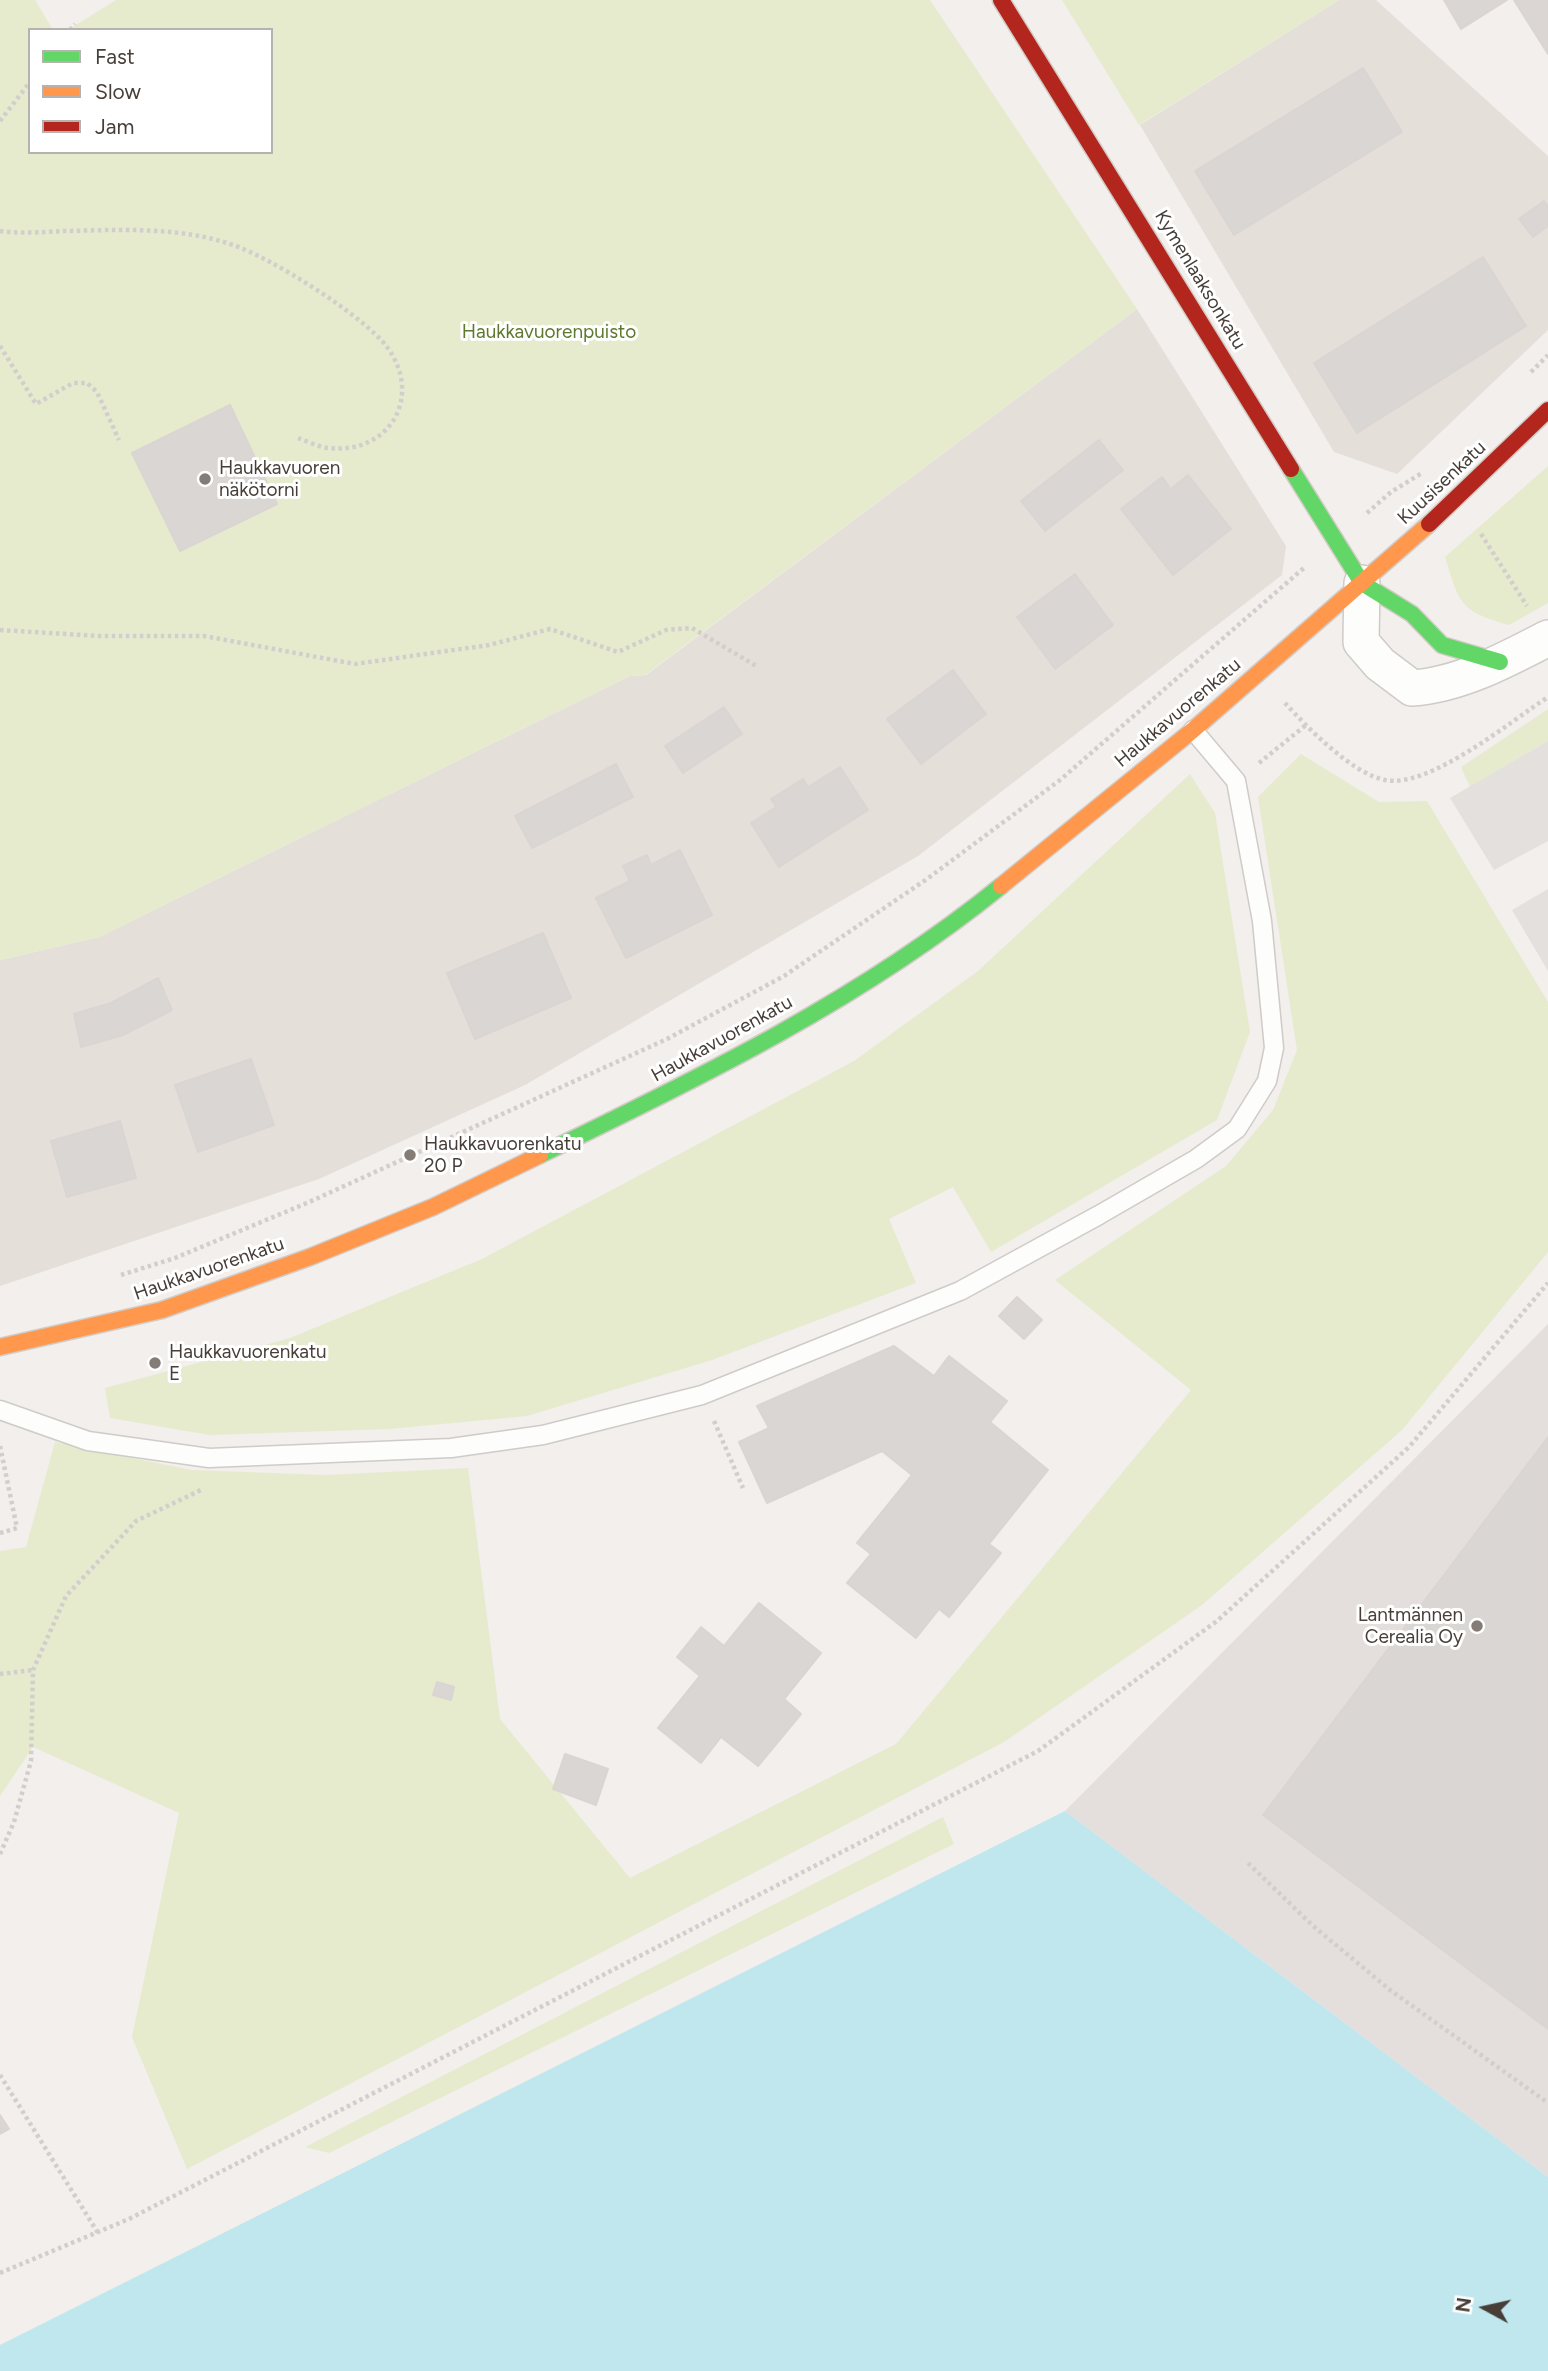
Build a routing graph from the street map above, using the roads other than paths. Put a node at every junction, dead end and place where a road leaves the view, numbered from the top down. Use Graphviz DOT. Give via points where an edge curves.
graph roads {
  1 [pos="1001,0"];
  2 [pos="1548,410"];
  3 [pos="1362,583"];
  4 [pos="1548,638"];
  5 [pos="1500,662"];
  6 [pos="1193,730"];
  7 [pos="0,1348"];
  8 [pos="0,1410"];
  1 -- 3 [label="main road, Kymenlaaksonkatu"];
  2 -- 3 [label="main road, Kuusisenkatu" via="1456,501"];
  3 -- 5 [label="main road" via="1412,614 1442,645"];
  3 -- 5 [label="street" via="1361,642 1380,664 1412,688 1433,687"];
  3 -- 6 [label="main road, Haukkavuorenkatu"];
  4 -- 5 [label="street"];
  6 -- 7 [label="main road, Haukkavuorenkatu" via="947,930 823,1008 669,1093 433,1207 310,1257 162,1310"];
  6 -- 8 [label="lane" via="1236,781 1262,921 1274,1048 1267,1081 1237,1129 1196,1159 1100,1215 960,1291 702,1395 543,1435 451,1448 209,1458 88,1441"];
}
